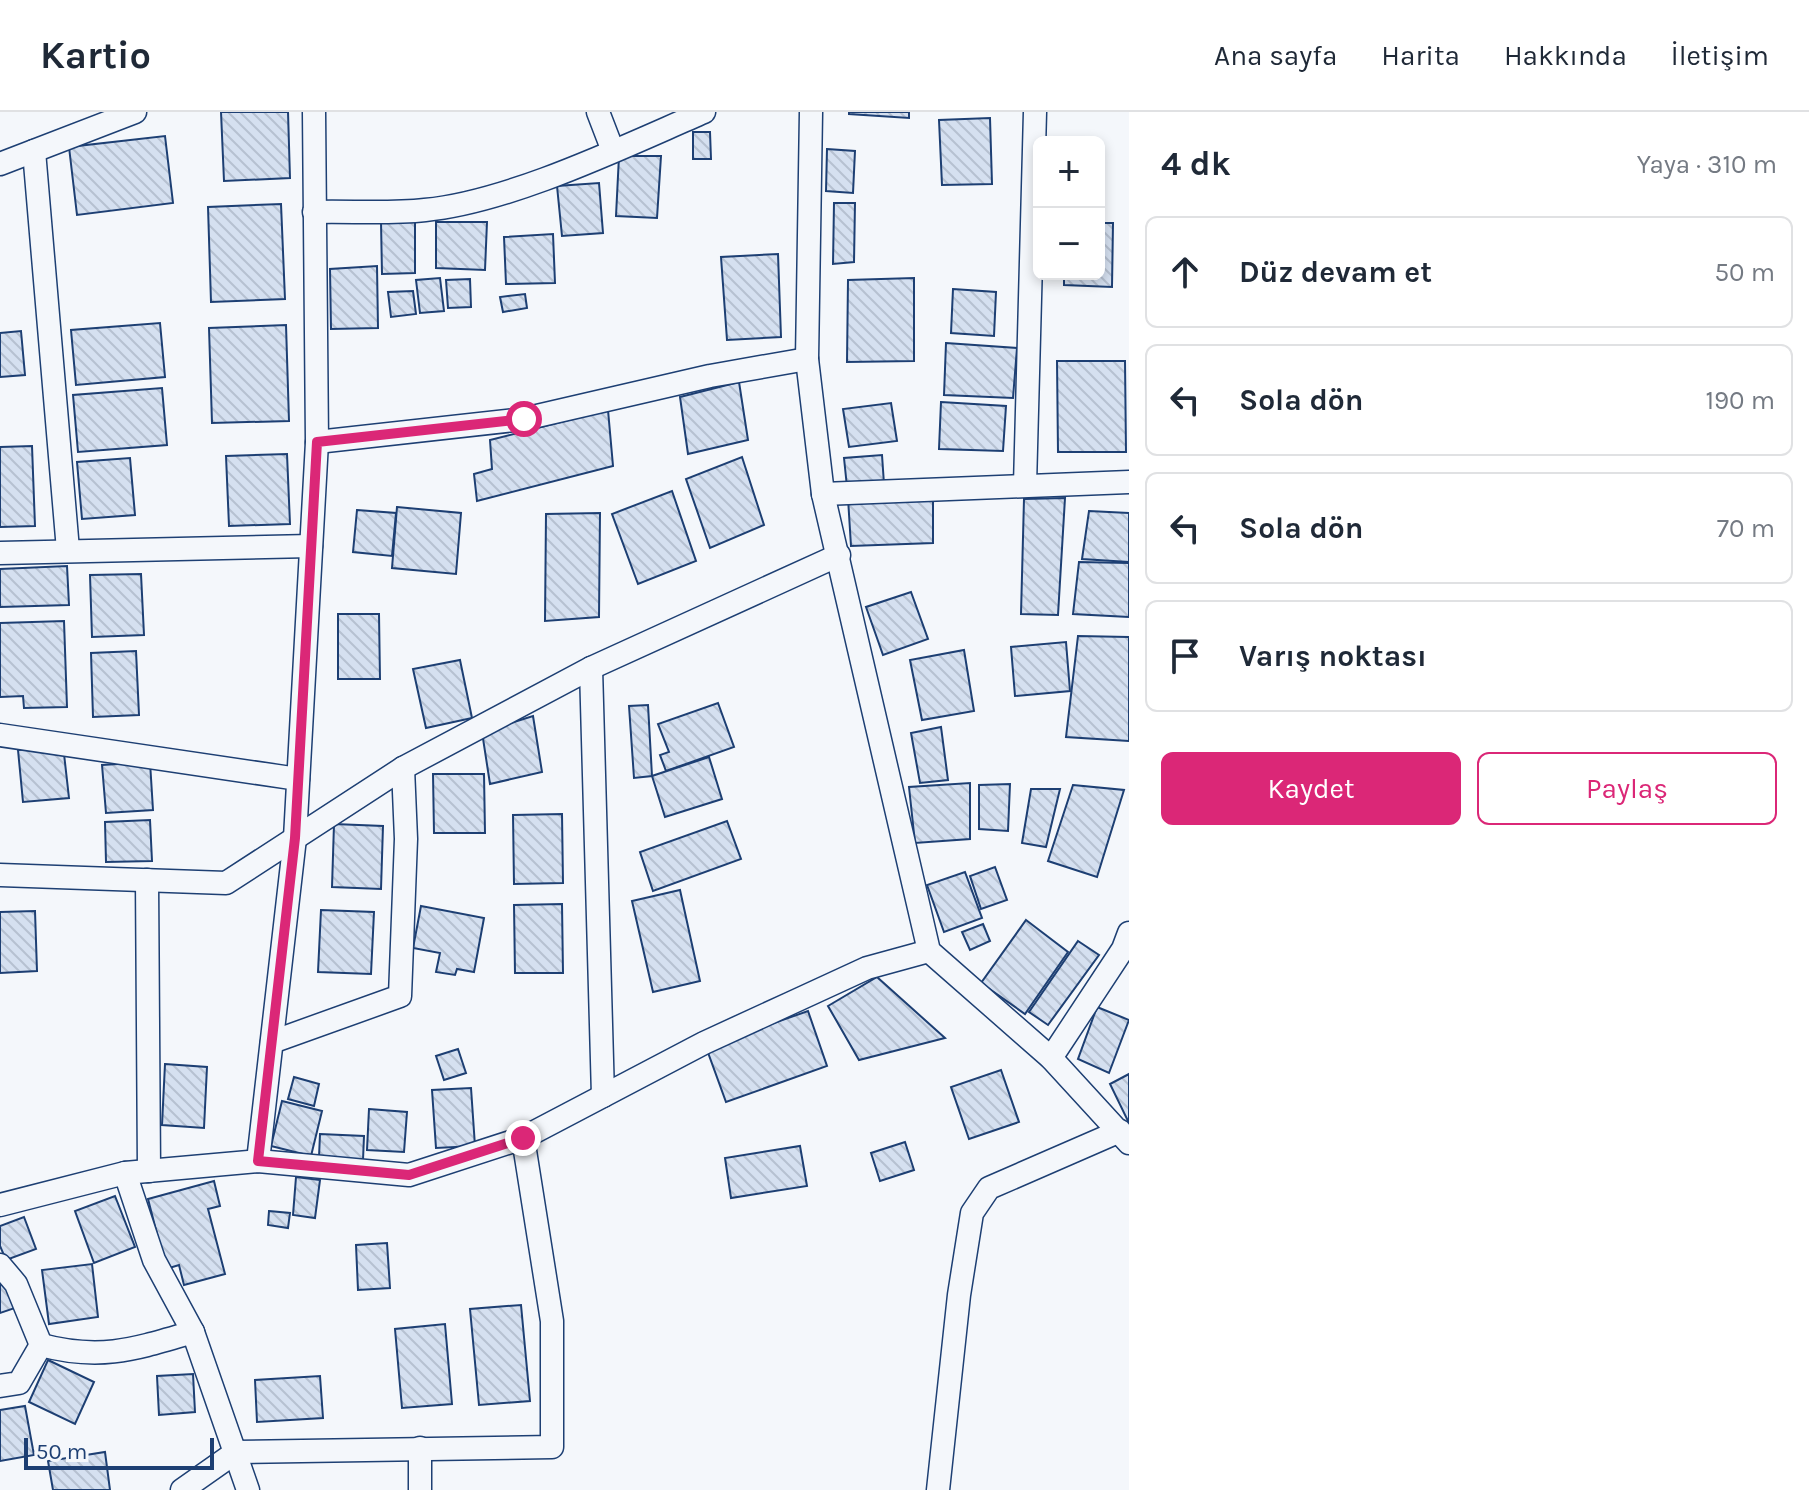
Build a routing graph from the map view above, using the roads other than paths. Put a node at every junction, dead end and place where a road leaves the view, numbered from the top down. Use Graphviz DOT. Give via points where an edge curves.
graph roads {
  1 [pos="314,112"];
  2 [pos="598,112"];
  3 [pos="704,112"];
  4 [pos="811,112"];
  5 [pos="1035,112"];
  6 [pos="129,113"];
  7 [pos="34,151"];
  8 [pos="613,151"];
  9 [pos="0,164"];
  10 [pos="314,212"];
  11 [pos="807,359"];
  12 [pos="317,442"];
  13 [pos="1129,482"];
  14 [pos="1025,485"];
  15 [pos="823,494"];
  16 [pos="311,546"];
  17 [pos="68,550"];
  18 [pos="0,553"];
  19 [pos="839,555"];
  20 [pos="591,668"];
  21 [pos="0,735"];
  22 [pos="403,768"];
  23 [pos="298,779"];
  24 [pos="295,838"];
  25 [pos="0,875"];
  26 [pos="147,880"];
  27 [pos="1129,933"];
  28 [pos="929,951"];
  29 [pos="272,1042"];
  30 [pos="1051,1058"];
  31 [pos="603,1096"];
  32 [pos="1124,1137"];
  33 [pos="523,1138"];
  34 [pos="258,1161"];
  35 [pos="149,1171"];
  36 [pos="125,1173"];
  37 [pos="0,1205"];
  38 [pos="0,1265"];
  39 [pos="193,1332"];
  40 [pos="41,1345"];
  41 [pos="0,1386"];
  42 [pos="420,1448"];
  43 [pos="236,1452"];
  44 [pos="182,1490"];
  45 [pos="248,1490"];
  46 [pos="420,1490"];
  47 [pos="938,1490"];
  1 -- 10 [label="street"];
  2 -- 8 [label="street"];
  3 -- 8 [label="street"];
  4 -- 11 [label="street"];
  5 -- 14 [label="street"];
  6 -- 7 [label="street"];
  7 -- 9 [label="street"];
  7 -- 17 [label="street"];
  8 -- 10 [label="street" via="468,202 426,210"];
  10 -- 12 [label="street"];
  11 -- 12 [label="street" via="524,419"];
  11 -- 15 [label="street"];
  12 -- 16 [label="street"];
  13 -- 14 [label="street"];
  14 -- 15 [label="street"];
  15 -- 19 [label="street"];
  16 -- 17 [label="street"];
  16 -- 23 [label="street"];
  17 -- 18 [label="street"];
  19 -- 20 [label="street"];
  19 -- 28 [label="street"];
  20 -- 22 [label="street"];
  20 -- 31 [label="street"];
  21 -- 23 [label="street"];
  22 -- 24 [label="street"];
  22 -- 29 [label="street" via="400,996"];
  23 -- 24 [label="street"];
  24 -- 26 [label="street" via="226,883"];
  24 -- 29 [label="street"];
  25 -- 26 [label="street"];
  26 -- 35 [label="street"];
  27 -- 30 [label="street"];
  28 -- 30 [label="street"];
  28 -- 31 [label="street" via="867,968"];
  29 -- 34 [label="street"];
  30 -- 32 [label="street"];
  31 -- 33 [label="street"];
  32 -- 47 [label="street" via="989,1188 972,1213"];
  33 -- 34 [label="street" via="409,1175"];
  33 -- 42 [label="street" via="552,1321 552,1447"];
  34 -- 35 [label="street"];
  35 -- 36 [label="street"];
  36 -- 37 [label="street"];
  36 -- 39 [label="street" via="154,1260"];
  38 -- 40 [label="street" via="16,1284"];
  39 -- 40 [label="street" via="134,1349 79,1355"];
  39 -- 43 [label="street"];
  40 -- 41 [label="street" via="19,1383"];
  42 -- 43 [label="street"];
  42 -- 46 [label="street"];
  43 -- 44 [label="street"];
  43 -- 45 [label="street"];
}
